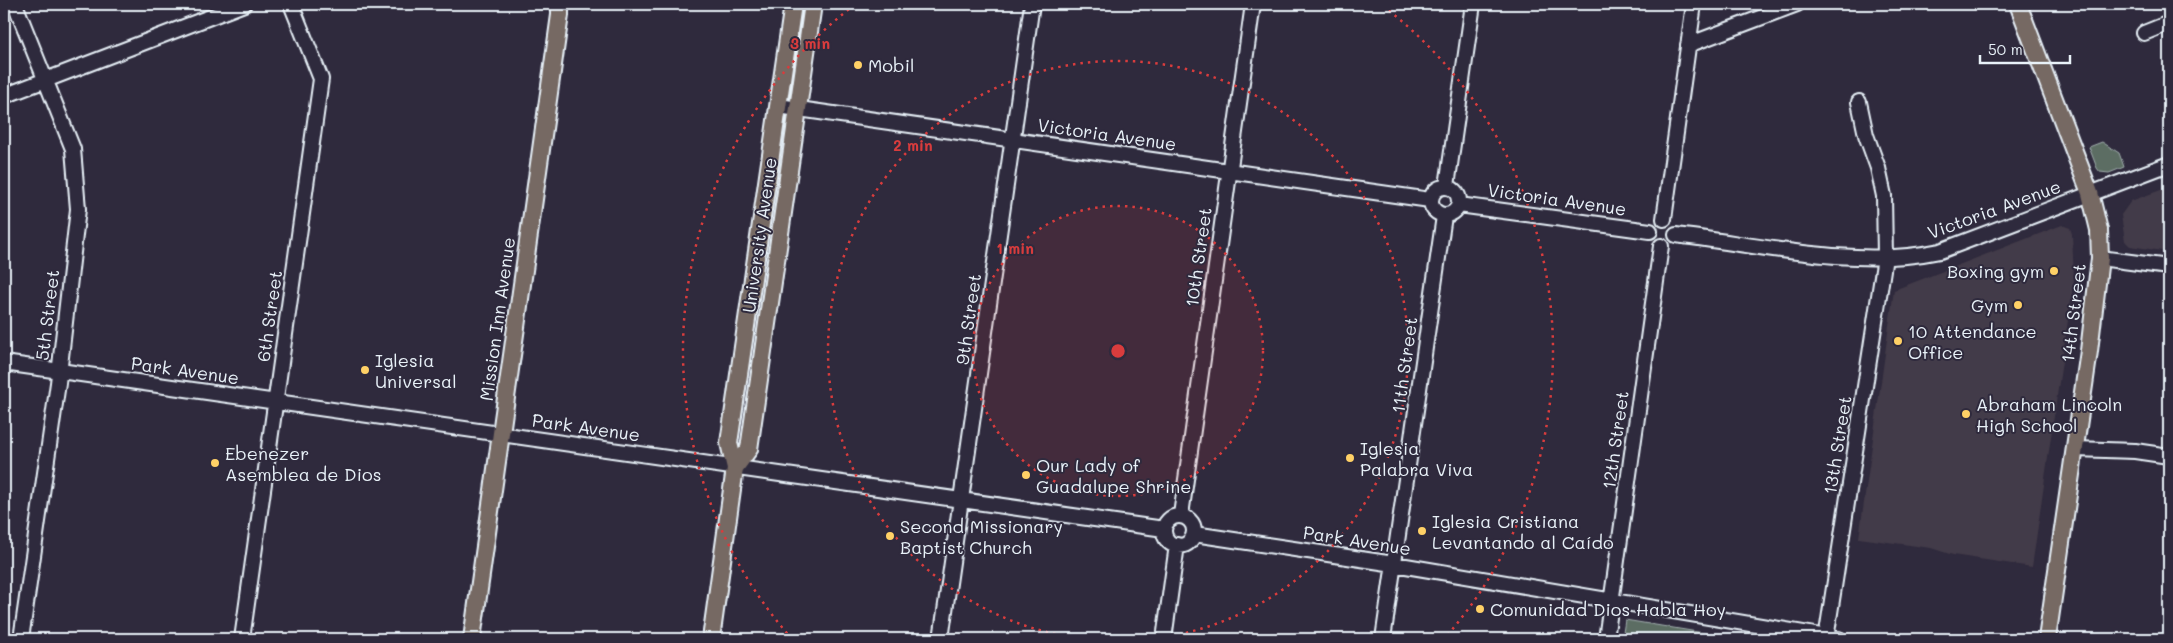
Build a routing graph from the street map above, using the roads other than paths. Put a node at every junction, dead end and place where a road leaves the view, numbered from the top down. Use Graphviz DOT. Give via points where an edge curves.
graph roads {
  1 [pos="15,4"];
  2 [pos="244,4"];
  3 [pos="291,4"];
  4 [pos="560,4"];
  5 [pos="793,4"];
  6 [pos="813,4"];
  7 [pos="1032,4"];
  8 [pos="1253,4"];
  9 [pos="1473,4"];
  10 [pos="1694,4"];
  11 [pos="1797,4"];
  12 [pos="2018,4"];
  13 [pos="2169,23"];
  14 [pos="2144,33"];
  15 [pos="1688,45"];
  16 [pos="46,80"];
  17 [pos="4,96"];
  18 [pos="1859,102"];
  19 [pos="778,106"];
  20 [pos="798,109"];
  21 [pos="1013,140"];
  22 [pos="2169,164"];
  23 [pos="1229,170"];
  24 [pos="1446,186"];
  25 [pos="2090,194"];
  26 [pos="1430,200"];
  27 [pos="1459,205"];
  28 [pos="1444,216"];
  29 [pos="1664,218"];
  30 [pos="1650,231"];
  31 [pos="1676,235"];
  32 [pos="1661,246"];
  33 [pos="1885,257"];
  34 [pos="2100,258"];
  35 [pos="2169,267"];
  36 [pos="4,363"];
  37 [pos="59,371"];
  38 [pos="275,402"];
  39 [pos="502,434"];
  40 [pos="2075,449"];
  41 [pos="2169,456"];
  42 [pos="735,468"];
  43 [pos="961,500"];
  44 [pos="1181,515"];
  45 [pos="1164,529"];
  46 [pos="1194,534"];
  47 [pos="1177,546"];
  48 [pos="1394,564"];
  49 [pos="1612,601"];
  50 [pos="21,639"];
  51 [pos="242,639"];
  52 [pos="472,639"];
  53 [pos="711,639"];
  54 [pos="941,639"];
  55 [pos="1164,639"];
  56 [pos="1383,639"];
  57 [pos="1606,639"];
  58 [pos="1830,639"];
  59 [pos="2047,639"];
  1 -- 16 [label="street, 5th Street"];
  2 -- 16 [label="street"];
  3 -- 38 [label="street, 6th Street" via="322,78"];
  4 -- 39 [label="main road, Mission Inn Avenue"];
  5 -- 19 [label="main road, University Avenue"];
  6 -- 20 [label="main road, University Avenue"];
  7 -- 21 [label="street, 9th Street"];
  8 -- 23 [label="street, 10th Street"];
  9 -- 24 [label="street"];
  10 -- 15 [label="street"];
  11 -- 15 [label="street"];
  12 -- 25 [label="main road, 14th Street"];
  13 -- 14 [label="street"];
  15 -- 29 [label="street"];
  16 -- 17 [label="street"];
  16 -- 37 [label="street, 5th Street" via="73,149 78,209"];
  18 -- 33 [label="street, 13th Street" via="1884,196"];
  19 -- 20 [label="street, Victoria Avenue"];
  19 -- 42 [label="main road, University Avenue" via="729,443"];
  20 -- 21 [label="street, Victoria Avenue"];
  20 -- 42 [label="main road, University Avenue" via="749,449"];
  21 -- 23 [label="street, Victoria Avenue"];
  21 -- 43 [label="street, 9th Street"];
  22 -- 25 [label="street, Victoria Avenue"];
  23 -- 26 [label="street, Victoria Avenue"];
  23 -- 44 [label="street, 10th Street"];
  24 -- 26 [label="street" via="1437,189"];
  24 -- 27 [label="street" via="1458,195"];
  25 -- 33 [label="street, Victoria Avenue" via="1940,251"];
  25 -- 34 [label="main road, 14th Street" via="2099,230"];
  26 -- 28 [label="street" via="1434,211"];
  27 -- 28 [label="street" via="1454,212"];
  27 -- 30 [label="street, Victoria Avenue"];
  28 -- 48 [label="street, 11th Street"];
  29 -- 30 [label="street" via="1653,224"];
  29 -- 31 [label="street" via="1673,225"];
  30 -- 32 [label="street" via="1652,240"];
  31 -- 32 [label="street" via="1670,244"];
  31 -- 33 [label="street, Victoria Avenue" via="1810,252"];
  32 -- 49 [label="street, 12th Street"];
  33 -- 58 [label="street, 13th Street"];
  34 -- 35 [label="street"];
  34 -- 40 [label="main road, 14th Street"];
  36 -- 37 [label="street, Park Avenue"];
  37 -- 38 [label="street, Park Avenue"];
  37 -- 50 [label="street, 5th Street"];
  38 -- 39 [label="street, Park Avenue"];
  38 -- 51 [label="street, 6th Street"];
  39 -- 42 [label="street, Park Avenue"];
  39 -- 52 [label="main road, Mission Inn Avenue"];
  40 -- 41 [label="street"];
  40 -- 59 [label="main road, 14th Street"];
  42 -- 43 [label="street, Park Avenue"];
  42 -- 53 [label="main road, University Avenue"];
  43 -- 45 [label="street, Park Avenue"];
  43 -- 54 [label="street, 9th Street"];
  44 -- 45 [label="street" via="1172,518"];
  44 -- 46 [label="street" via="1190,521"];
  45 -- 47 [label="street" via="1167,540"];
  46 -- 47 [label="street" via="1188,543"];
  46 -- 48 [label="street, Park Avenue"];
  47 -- 55 [label="street"];
  48 -- 49 [label="street, Park Avenue"];
  48 -- 56 [label="street, 11th Street"];
  49 -- 57 [label="street, 12th Street"];
  49 -- 58 [label="street, Park Avenue"];
}
